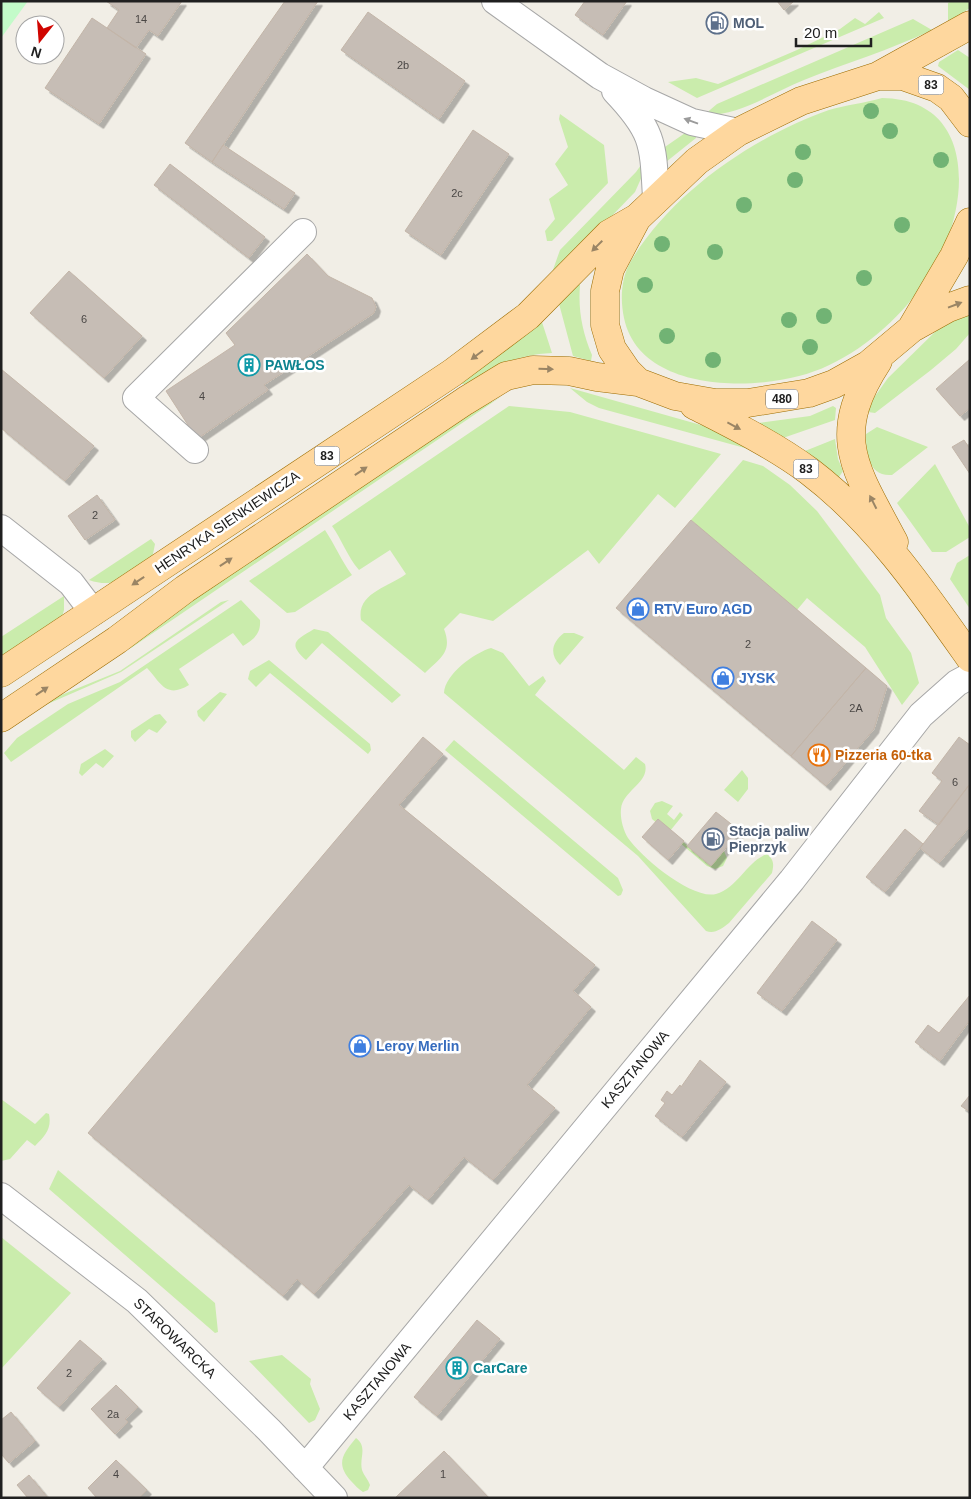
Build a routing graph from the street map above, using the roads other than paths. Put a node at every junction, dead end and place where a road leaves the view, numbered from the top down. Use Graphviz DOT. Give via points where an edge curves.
graph roads {
  1 [pos="495,1"];
  2 [pos="970,25"];
  3 [pos="600,76"];
  4 [pos="878,76"];
  5 [pos="970,123"];
  6 [pos="738,132"];
  7 [pos="656,198"];
  8 [pos="637,218"];
  9 [pos="970,222"];
  10 [pos="303,232"];
  11 [pos="970,300"];
  12 [pos="911,329"];
  13 [pos="881,356"];
  14 [pos="638,382"];
  15 [pos="674,396"];
  16 [pos="195,450"];
  17 [pos="1,528"];
  18 [pos="912,576"];
  19 [pos="93,612"];
  20 [pos="970,658"];
  21 [pos="1,673"];
  22 [pos="970,676"];
  23 [pos="1,718"];
  24 [pos="1,1196"];
  25 [pos="305,1468"];
  26 [pos="334,1498"];
  1 -- 3 [label="street"];
  2 -- 4 [label="main road"];
  6 -- 3 [label="street, one-way" via="692,122"];
  3 -- 7 [label="street" via="635,112 647,130 652,145"];
  4 -- 5 [label="main road, 83" via="902,76 937,88 951,98"];
  4 -- 6 [label="main road, 83" via="801,101"];
  6 -- 7 [label="main road, 83"];
  7 -- 8 [label="main road, 83"];
  8 -- 14 [label="main road, 480" via="610,269 604,306 605,326 612,349"];
  8 -- 19 [label="main road, HENRYKA SIENKIEWICZA / 83, one-way" via="609,234 528,316 452,374"];
  9 -- 12 [label="main road, 83"];
  10 -- 16 [label="street" via="136,398"];
  12 -- 11 [label="main road, one-way" via="948,308"];
  12 -- 13 [label="main road, 83"];
  13 -- 15 [label="main road, 480" via="834,384 808,394 748,403 715,403"];
  18 -- 13 [label="main road, 83, one-way" via="852,454 851,427 856,400"];
  14 -- 15 [label="main road, 480"];
  23 -- 14 [label="main road, 83, one-way" via="194,584 506,376 550,369"];
  15 -- 18 [label="main road, 83, one-way" via="750,435 809,471 848,506"];
  17 -- 19 [label="street" via="71,583"];
  18 -- 20 [label="main road, 83"];
  19 -- 21 [label="main road, HENRYKA SIENKIEWICZA / 83"];
  22 -- 25 [label="street, KASZTANOWA" via="921,715 792,880"];
  24 -- 25 [label="street, STAROWARCKA" via="137,1301"];
  25 -- 26 [label="street, STAROWARCKA"];
}
